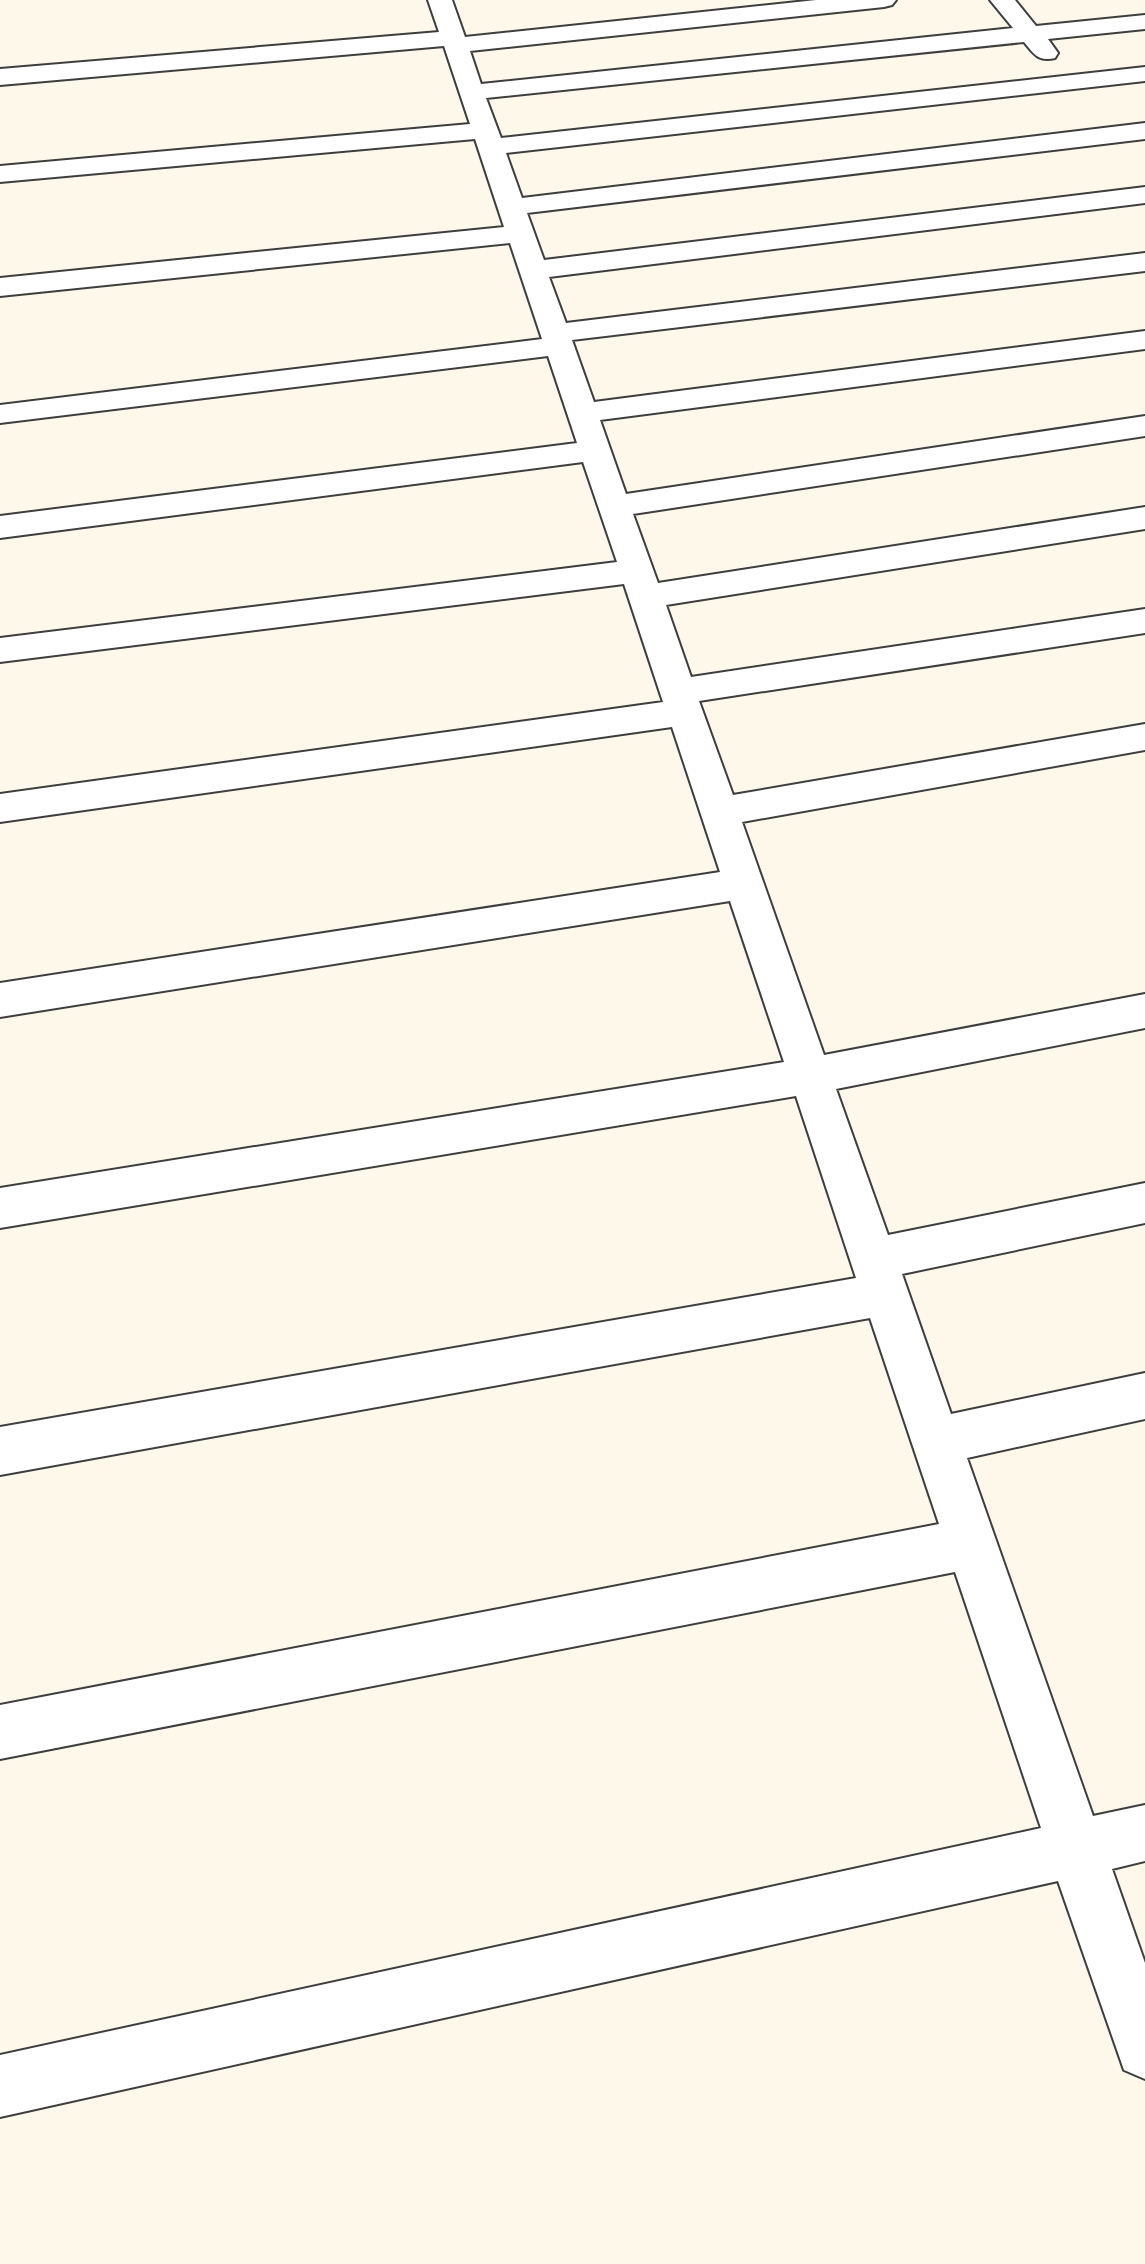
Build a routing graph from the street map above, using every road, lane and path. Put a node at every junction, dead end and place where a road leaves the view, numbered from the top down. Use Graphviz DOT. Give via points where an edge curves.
graph roads {
  1 [pos="884,0"];
  2 [pos="1002,0"];
  3 [pos="1145,22"];
  4 [pos="450,28"];
  5 [pos="1031,34"];
  6 [pos="1145,74"];
  7 [pos="0,77"];
  8 [pos="1071,83"];
  9 [pos="483,123"];
  10 [pos="1145,131"];
  11 [pos="1115,135"];
  12 [pos="1135,159"];
  13 [pos="0,174"];
  14 [pos="1145,195"];
  15 [pos="522,237"];
  16 [pos="1145,262"];
  17 [pos="0,287"];
  18 [pos="557,340"];
  19 [pos="1145,340"];
  20 [pos="0,414"];
  21 [pos="1145,426"];
  22 [pos="589,432"];
  23 [pos="614,506"];
  24 [pos="1145,518"];
  25 [pos="0,527"];
  26 [pos="641,584"];
  27 [pos="1145,621"];
  28 [pos="0,650"];
  29 [pos="682,702"];
  30 [pos="1145,737"];
  31 [pos="0,808"];
  32 [pos="719,812"];
  33 [pos="744,884"];
  34 [pos="0,1000"];
  35 [pos="1145,1011"];
  36 [pos="810,1076"];
  37 [pos="1145,1203"];
  38 [pos="0,1208"];
  39 [pos="879,1277"];
  40 [pos="1145,1396"];
  41 [pos="936,1441"];
  42 [pos="0,1451"];
  43 [pos="971,1543"];
  44 [pos="0,1732"];
  45 [pos="1145,1833"];
  46 [pos="1075,1847"];
  47 [pos="1145,2049"];
  48 [pos="0,2086"];
  1 -- 4 [label="street"];
  2 -- 5 [label="street"];
  3 -- 5 [label="street"];
  4 -- 7 [label="street"];
  4 -- 9 [label="street"];
  5 -- 8 [label="street"];
  5 -- 9 [label="street"];
  6 -- 8 [label="street"];
  8 -- 9 [label="street"];
  8 -- 11 [label="street"];
  9 -- 13 [label="street"];
  9 -- 15 [label="street"];
  10 -- 11 [label="street"];
  11 -- 12 [label="street"];
  11 -- 15 [label="street"];
  14 -- 15 [label="street"];
  15 -- 17 [label="street"];
  15 -- 18 [label="street"];
  16 -- 18 [label="street"];
  18 -- 20 [label="street"];
  18 -- 22 [label="street"];
  19 -- 22 [label="street"];
  21 -- 23 [label="street"];
  22 -- 23 [label="street"];
  22 -- 25 [label="street"];
  23 -- 26 [label="street"];
  24 -- 26 [label="street"];
  26 -- 28 [label="street"];
  26 -- 29 [label="street"];
  27 -- 29 [label="street"];
  29 -- 31 [label="street"];
  29 -- 32 [label="street"];
  30 -- 32 [label="street"];
  32 -- 33 [label="street"];
  33 -- 34 [label="street"];
  33 -- 36 [label="street"];
  35 -- 36 [label="street"];
  36 -- 38 [label="street"];
  36 -- 39 [label="street"];
  37 -- 39 [label="street"];
  39 -- 41 [label="street"];
  39 -- 42 [label="street"];
  40 -- 41 [label="street"];
  41 -- 43 [label="street"];
  43 -- 44 [label="street"];
  43 -- 46 [label="street"];
  45 -- 46 [label="street"];
  46 -- 47 [label="street"];
  46 -- 48 [label="street"];
}
